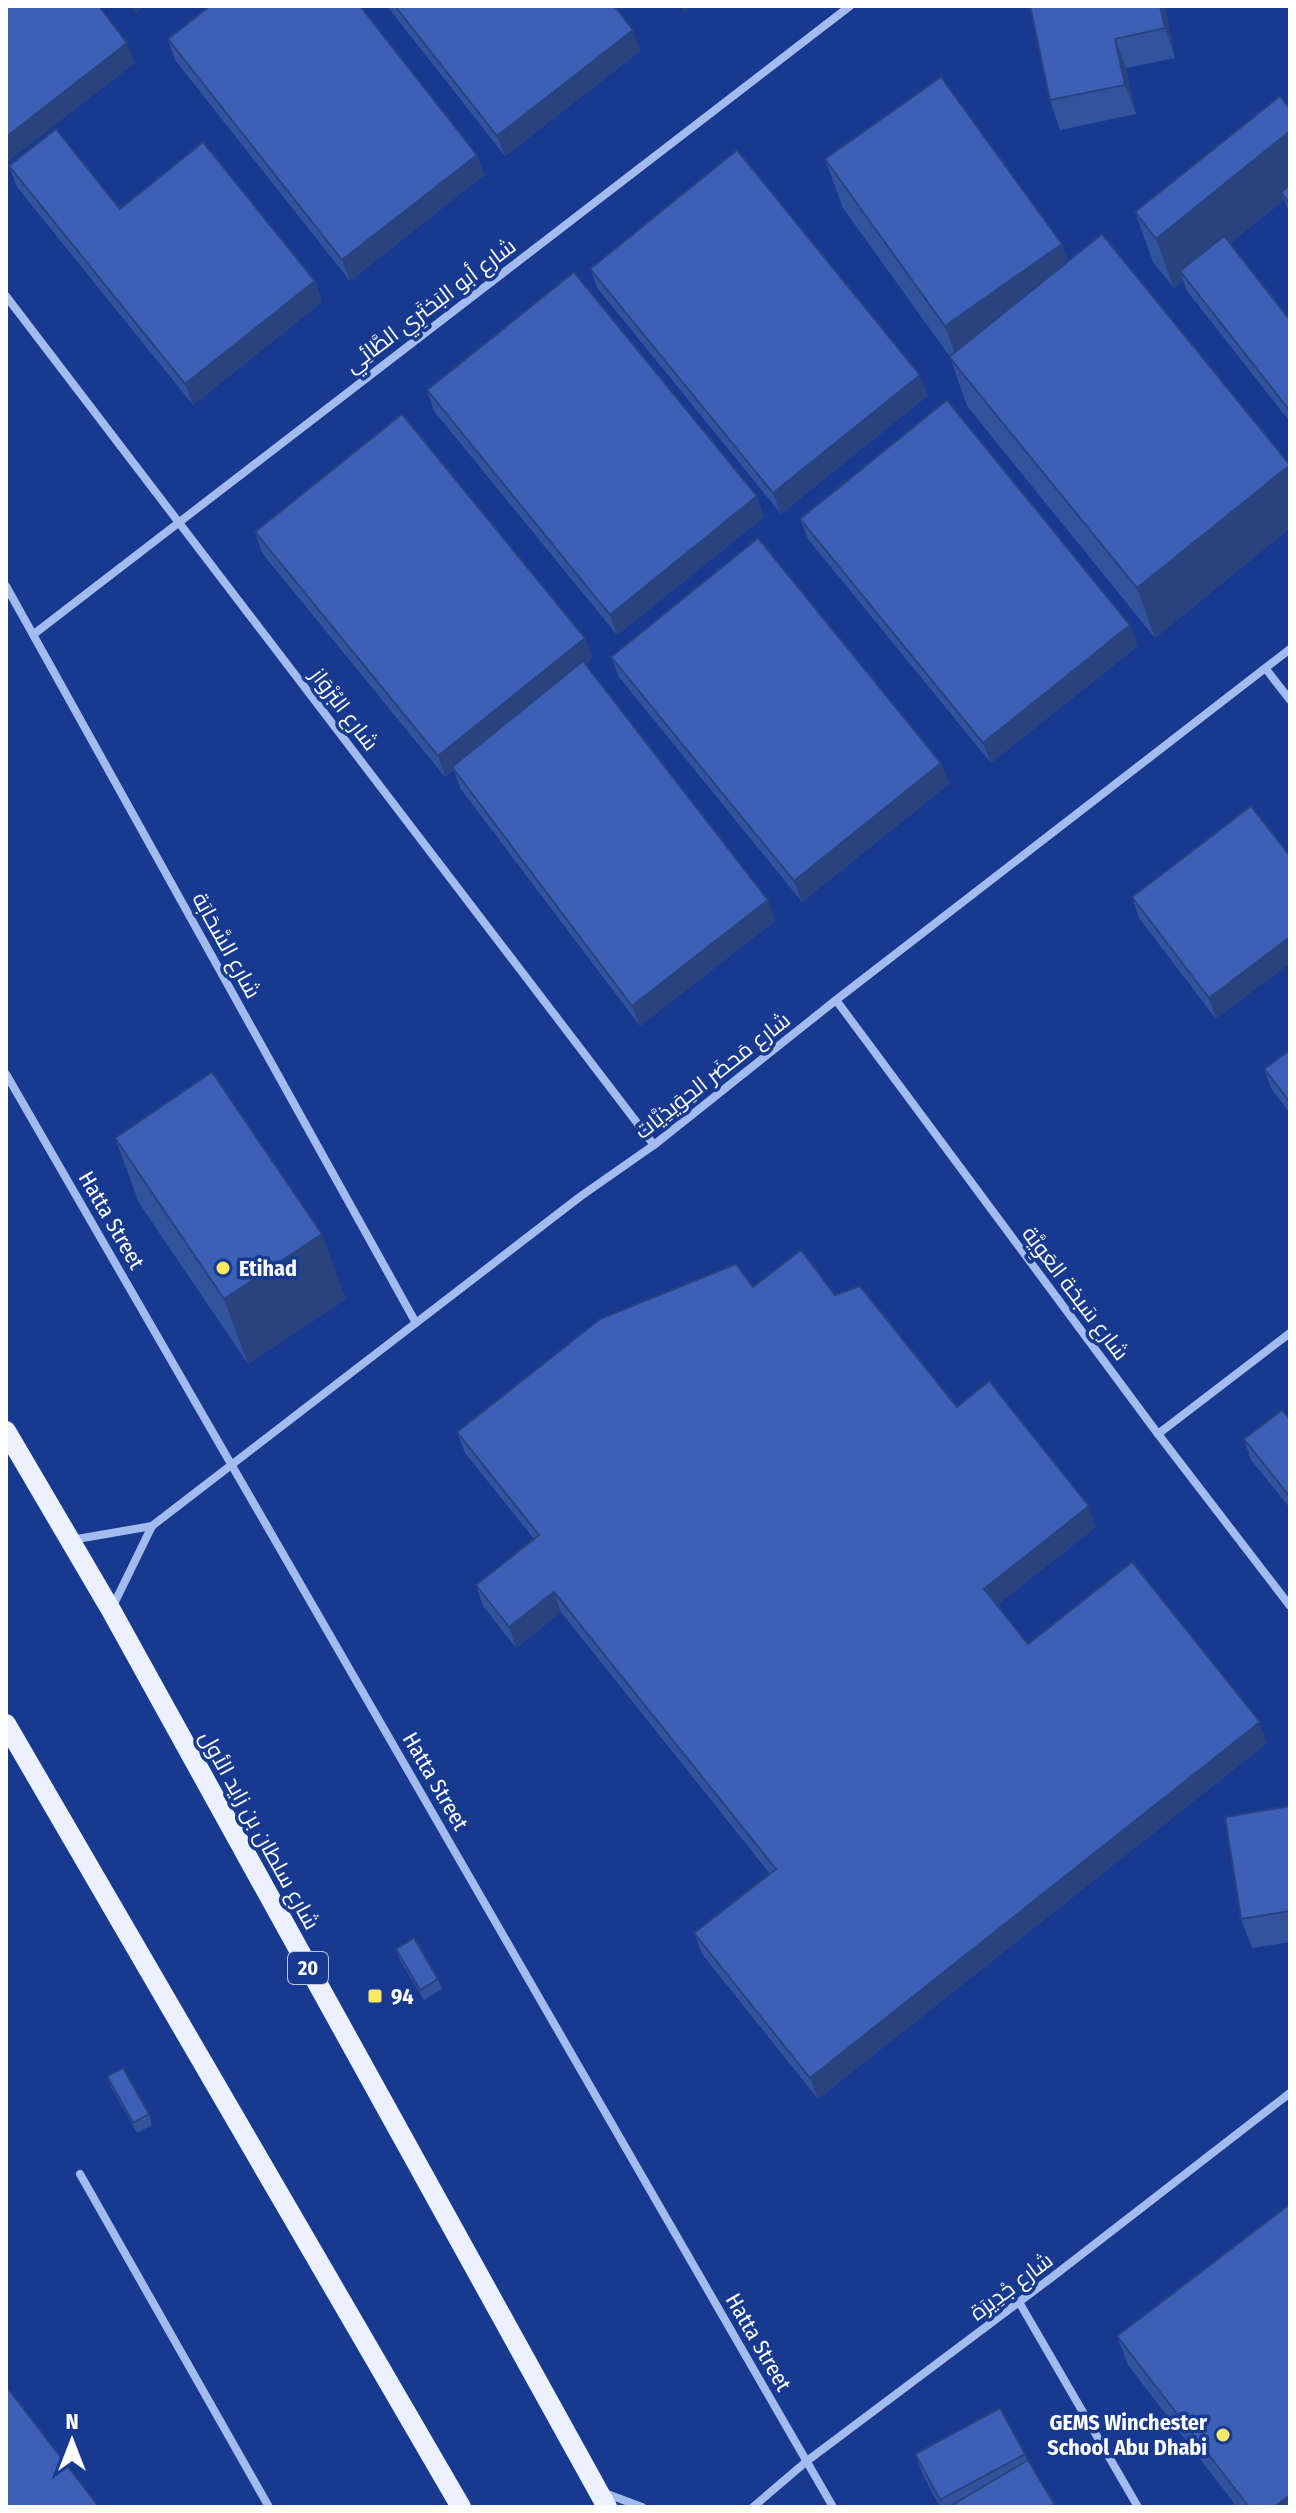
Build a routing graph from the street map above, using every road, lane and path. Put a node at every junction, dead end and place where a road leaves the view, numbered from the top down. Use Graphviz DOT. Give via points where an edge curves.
graph roads {
  1 [pos="850,6"];
  2 [pos="6,296"];
  3 [pos="178,520"];
  4 [pos="6,586"];
  5 [pos="34,634"];
  6 [pos="1290,649"];
  7 [pos="1266,669"];
  8 [pos="1290,700"];
  9 [pos="836,1000"];
  10 [pos="6,1074"];
  11 [pos="654,1145"];
  12 [pos="416,1323"];
  13 [pos="1290,1333"];
  14 [pos="6,1431"];
  15 [pos="1158,1434"];
  16 [pos="233,1464"];
  17 [pos="152,1526"];
  18 [pos="70,1540"];
  19 [pos="1290,1606"];
  20 [pos="111,1610"];
  21 [pos="6,1724"];
  22 [pos="12,1744"];
  23 [pos="1290,2093"];
  24 [pos="80,2174"];
  25 [pos="1019,2302"];
  26 [pos="807,2461"];
  27 [pos="602,2498"];
  28 [pos="269,2507"];
  29 [pos="461,2507"];
  30 [pos="642,2507"];
  31 [pos="753,2507"];
  32 [pos="833,2507"];
  33 [pos="1138,2507"];
  1 -- 3 [label="street, شارع أبو البَختَرِي الطَّائِي"];
  2 -- 3 [label="street, شارع البُرْوَاز"];
  3 -- 5 [label="street, شارع أبو البَختَرِي الطَّائِي"];
  3 -- 11 [label="street, شارع البُرْوَاز"];
  4 -- 5 [label="street, شارع السَّحَابَة"];
  5 -- 12 [label="street, شارع السَّحَابَة"];
  6 -- 7 [label="street, شارع مَحضَر الحِوَيذِيَّات"];
  7 -- 8 [label="street"];
  7 -- 9 [label="street, شارع مَحضَر الحِوَيذِيَّات"];
  9 -- 11 [label="street, شارع مَحضَر الحِوَيذِيَّات"];
  9 -- 15 [label="street, شارع سَبخة العَوِيَّة"];
  10 -- 16 [label="street, Hatta Street"];
  11 -- 12 [label="street, شارع مَحضَر الحِوَيذِيَّات"];
  12 -- 16 [label="street, شارع مَحضَر الحِوَيذِيَّات"];
  13 -- 15 [label="street"];
  14 -- 18 [label="main road, شارع سلطان بن زايد الأول / 20"];
  15 -- 19 [label="street, شارع سَبخة العَوِيَّة"];
  16 -- 17 [label="street, شارع مَحضَر الحِوَيذِيَّات"];
  16 -- 26 [label="street, Hatta Street"];
  17 -- 18 [label="street, شارع مَحضَر الحِوَيذِيَّات"];
  17 -- 20 [label="street, شارع مَحضَر الحِوَيذِيَّات"];
  18 -- 20 [label="main road, شارع سلطان بن زايد الأول / 20"];
  20 -- 27 [label="main road, شارع سلطان بن زايد الأول / 20"];
  21 -- 22 [label="main road"];
  22 -- 29 [label="main road"];
  23 -- 25 [label="street, شارع جْدِيرَة"];
  24 -- 28 [label="street"];
  25 -- 26 [label="street, شارع جْدِيرَة"];
  25 -- 33 [label="street"];
  26 -- 31 [label="street, شارع جْدِيرَة"];
  26 -- 32 [label="street, Hatta Street"];
  27 -- 30 [label="street"];
}
